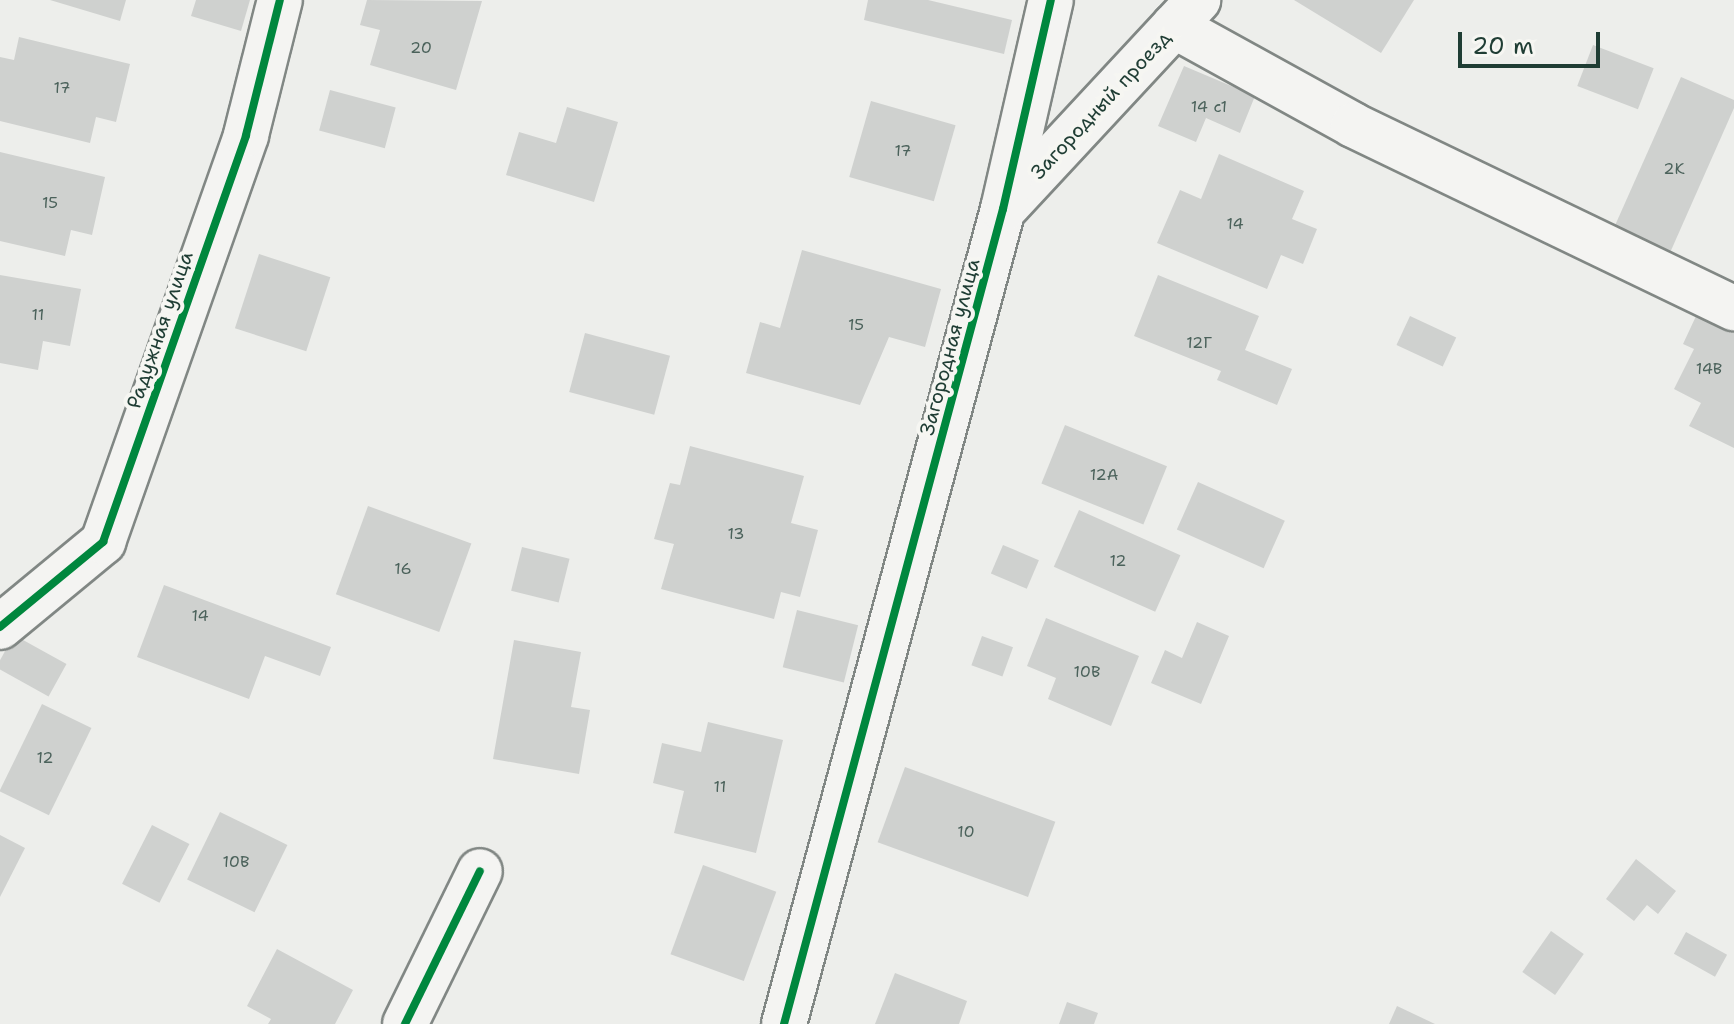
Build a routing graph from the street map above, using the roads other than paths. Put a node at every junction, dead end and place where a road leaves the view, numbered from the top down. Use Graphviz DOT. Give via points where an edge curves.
graph roads {
  1 [pos="280,0"];
  2 [pos="1051,0"];
  3 [pos="1186,13"];
  4 [pos="1003,209"];
  5 [pos="1734,308"];
  6 [pos="0,627"];
  7 [pos="480,871"];
  8 [pos="405,1024"];
  9 [pos="784,1024"];
  1 -- 6 [label="street, Радужная улица" via="246,135 103,542"];
  2 -- 4 [label="street, Загородная улица"];
  3 -- 4 [label="street, Загородный проезд"];
  3 -- 5 [label="street" via="1353,125"];
  4 -- 9 [label="street, Загородная улица"];
  7 -- 8 [label="street"];
}
